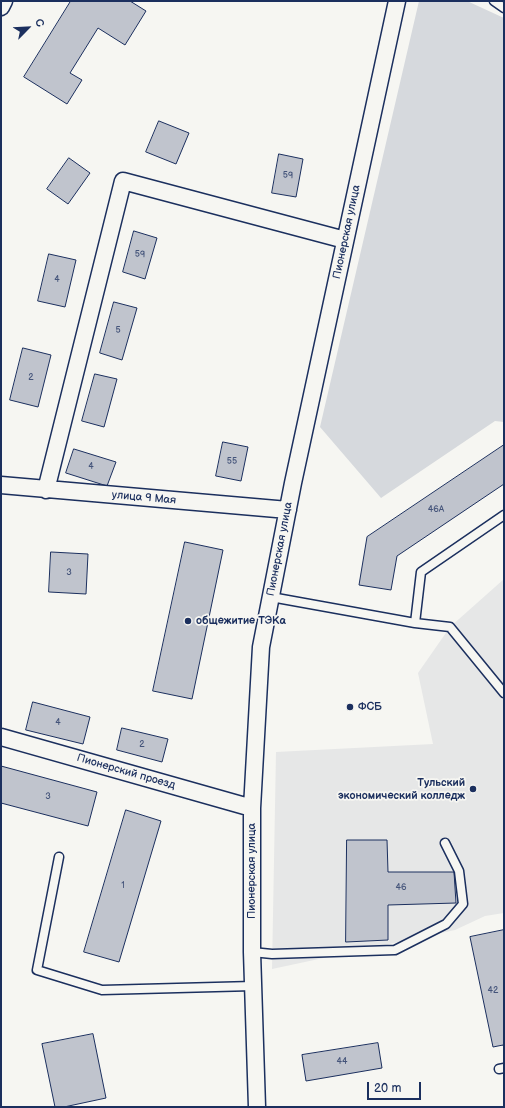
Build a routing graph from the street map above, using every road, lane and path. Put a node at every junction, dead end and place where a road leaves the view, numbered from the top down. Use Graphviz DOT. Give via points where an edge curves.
graph roads {
  1 [pos="4,1"];
  2 [pos="397,1"];
  3 [pos="494,1"];
  4 [pos="1,7"];
  5 [pos="504,8"];
  6 [pos="345,240"];
  7 [pos="1,485"];
  8 [pos="46,490"];
  9 [pos="288,510"];
  10 [pos="504,515"];
  11 [pos="271,597"];
  12 [pos="415,623"];
  13 [pos="504,693"];
  14 [pos="1,737"];
  15 [pos="252,808"];
  16 [pos="445,843"];
  17 [pos="59,857"];
  18 [pos="252,952"];
  19 [pos="254,986"];
  20 [pos="257,1107"];
  1 -- 4 [label="street"];
  2 -- 6 [label="street, Пионерская улица"];
  3 -- 5 [label="lane"];
  6 -- 8 [label="street" via="123,181"];
  6 -- 9 [label="street, Пионерская улица"];
  7 -- 8 [label="street, улица 9 Мая"];
  8 -- 9 [label="street, улица 9 Мая"];
  9 -- 11 [label="street, Пионерская улица"];
  10 -- 12 [label="lane" via="421,572"];
  11 -- 12 [label="lane"];
  11 -- 15 [label="street, Пионерская улица" via="261,647"];
  12 -- 13 [label="lane" via="450,627"];
  14 -- 15 [label="street, Пионерский проезд"];
  15 -- 18 [label="street, Пионерская улица"];
  16 -- 18 [label="lane" via="459,871 463,904 446,924 395,950 272,954"];
  17 -- 19 [label="lane" via="37,970 102,990"];
  18 -- 19 [label="street, Пионерская улица"];
  19 -- 20 [label="street, Пионерская улица"];
}
